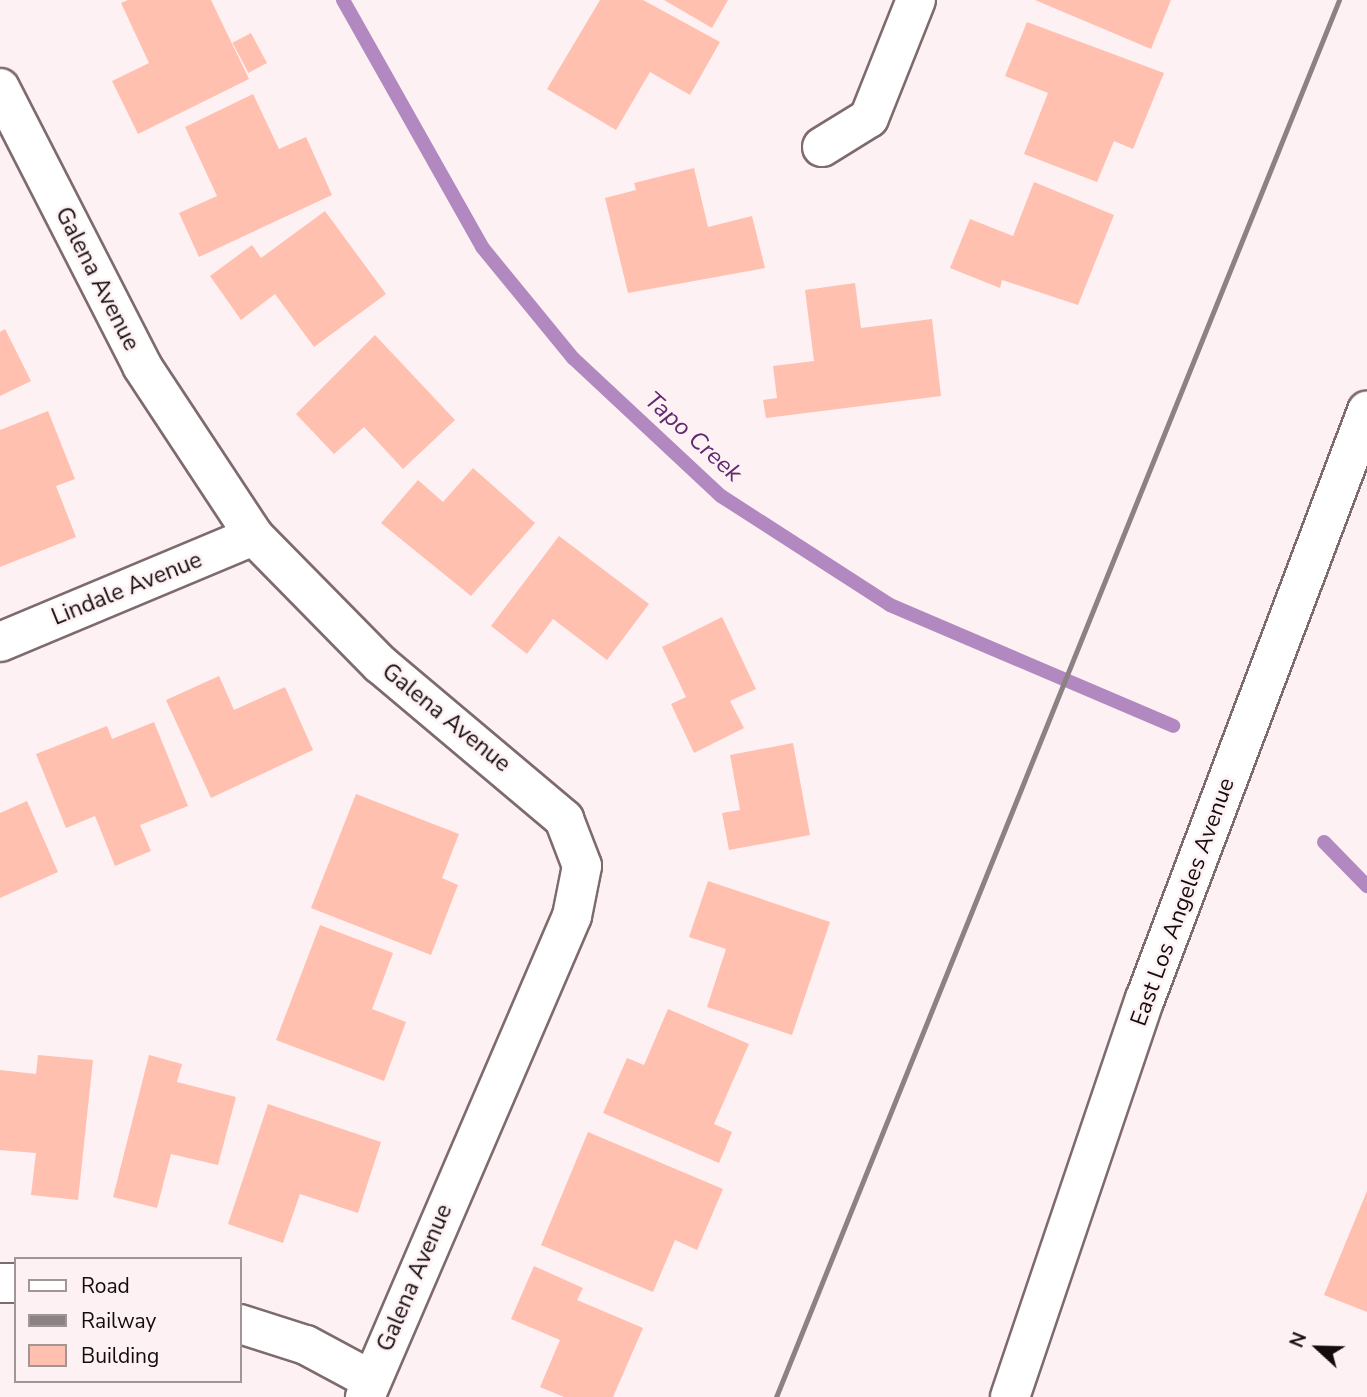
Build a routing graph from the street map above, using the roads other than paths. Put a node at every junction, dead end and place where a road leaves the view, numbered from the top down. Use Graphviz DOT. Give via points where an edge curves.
graph roads {
  1 [pos="916,0"];
  2 [pos="0,89"];
  3 [pos="822,147"];
  4 [pos="1367,411"];
  5 [pos="254,536"];
  6 [pos="0,642"];
  7 [pos="242,1325"];
  8 [pos="368,1389"];
  9 [pos="1010,1397"];
  1 -- 3 [label="street" via="869,118"];
  2 -- 5 [label="street, Galena Avenue" via="142,366"];
  4 -- 9 [label="street, East Los Angeles Avenue" via="1145,999"];
  5 -- 6 [label="street, Lindale Avenue"];
  5 -- 8 [label="street, Galena Avenue" via="380,664 564,819 582,866 572,916"];
  7 -- 8 [label="street" via="306,1345"];
}
